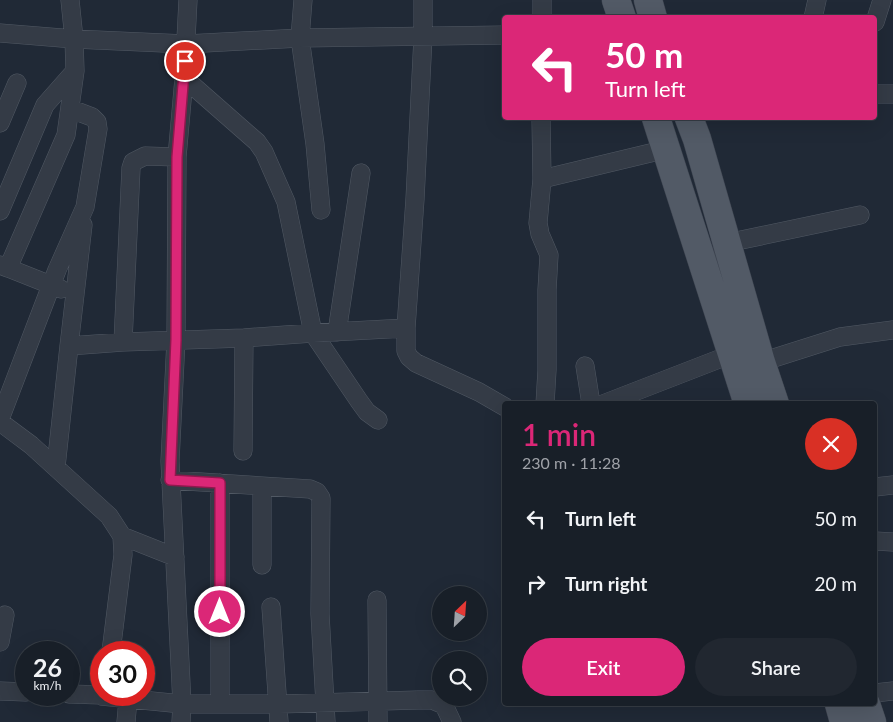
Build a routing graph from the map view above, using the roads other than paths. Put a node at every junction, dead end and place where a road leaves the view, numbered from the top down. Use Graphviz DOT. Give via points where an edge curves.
graph roads {
  1 [pos="70,0"];
  2 [pos="188,0"];
  3 [pos="303,0"];
  4 [pos="423,0"];
  5 [pos="542,0"];
  6 [pos="616,0"];
  7 [pos="648,0"];
  8 [pos="817,0"];
  9 [pos="882,0"];
  10 [pos="542,15"];
  11 [pos="621,15"];
  12 [pos="653,15"];
  13 [pos="814,15"];
  14 [pos="877,16"];
  15 [pos="0,33"];
  16 [pos="502,35"];
  17 [pos="423,37"];
  18 [pos="300,38"];
  19 [pos="74,40"];
  20 [pos="186,44"];
  21 [pos="75,71"];
  22 [pos="184,78"];
  23 [pos="17,83"];
  24 [pos="877,94"];
  25 [pos="893,94"];
  26 [pos="71,109"];
  27 [pos="541,120"];
  28 [pos="657,120"];
  29 [pos="690,120"];
  30 [pos="0,123"];
  31 [pos="667,149"];
  32 [pos="177,157"];
  33 [pos="361,173"];
  34 [pos="542,179"];
  35 [pos="85,207"];
  36 [pos="322,210"];
  37 [pos="0,211"];
  38 [pos="860,215"];
  39 [pos="727,242"];
  40 [pos="4,267"];
  41 [pos="51,286"];
  42 [pos="75,294"];
  43 [pos="406,328"];
  44 [pos="893,330"];
  45 [pos="313,332"];
  46 [pos="336,332"];
  47 [pos="244,338"];
  48 [pos="176,340"];
  49 [pos="123,342"];
  50 [pos="69,346"];
  51 [pos="743,362"];
  52 [pos="585,366"];
  53 [pos="544,401"];
  54 [pos="591,401"];
  55 [pos="613,401"];
  56 [pos="748,401"];
  57 [pos="774,401"];
  58 [pos="502,405"];
  59 [pos="0,420"];
  60 [pos="378,420"];
  61 [pos="243,451"];
  62 [pos="56,467"];
  63 [pos="170,480"];
  64 [pos="220,483"];
  65 [pos="262,486"];
  66 [pos="893,486"];
  67 [pos="877,487"];
  68 [pos="122,536"];
  69 [pos="877,541"];
  70 [pos="893,542"];
  71 [pos="175,557"];
  72 [pos="262,565"];
  73 [pos="377,600"];
  74 [pos="271,607"];
  75 [pos="5,615"];
  76 [pos="112,641"];
  77 [pos="0,642"];
  78 [pos="0,691"];
  79 [pos="893,691"];
  80 [pos="15,692"];
  81 [pos="877,694"];
  82 [pos="155,702"];
  83 [pos="377,702"];
  84 [pos="325,703"];
  85 [pos="182,704"];
  86 [pos="220,704"];
  87 [pos="279,704"];
  88 [pos="127,706"];
  89 [pos="840,706"];
  90 [pos="867,706"];
  91 [pos="126,722"];
  92 [pos="182,722"];
  93 [pos="279,722"];
  94 [pos="326,722"];
  95 [pos="378,722"];
  96 [pos="452,722"];
  97 [pos="844,722"];
  98 [pos="872,722"];
  1 -- 19 [label="street"];
  2 -- 20 [label="street"];
  3 -- 18 [label="street"];
  4 -- 17 [label="street"];
  5 -- 10 [label="street"];
  6 -- 11 [label="main road"];
  7 -- 12 [label="main road"];
  8 -- 13 [label="street"];
  9 -- 14 [label="street"];
  15 -- 19 [label="street"];
  16 -- 17 [label="street"];
  17 -- 18 [label="street"];
  17 -- 43 [label="street"];
  18 -- 20 [label="street"];
  18 -- 36 [label="street"];
  19 -- 20 [label="street"];
  19 -- 21 [label="street"];
  20 -- 22 [label="street"];
  21 -- 26 [label="street"];
  21 -- 37 [label="street" via="45,105"];
  22 -- 32 [label="street"];
  22 -- 45 [label="street" via="257,142 264,152 286,202"];
  23 -- 30 [label="street"];
  24 -- 25 [label="street"];
  26 -- 35 [label="street" via="97,122"];
  26 -- 40 [label="street" via="66,135"];
  27 -- 34 [label="street"];
  28 -- 31 [label="main road"];
  29 -- 39 [label="main road"];
  31 -- 34 [label="street"];
  31 -- 51 [label="main road"];
  32 -- 48 [label="street"];
  32 -- 49 [label="street" via="145,156 133,162 130,168"];
  33 -- 46 [label="street"];
  34 -- 53 [label="street" via="538,223 549,255"];
  35 -- 41 [label="street"];
  35 -- 42 [label="street"];
  38 -- 39 [label="street"];
  39 -- 51 [label="main road"];
  40 -- 41 [label="street"];
  41 -- 42 [label="street"];
  41 -- 59 [label="street"];
  42 -- 50 [label="street"];
  43 -- 46 [label="street"];
  43 -- 58 [label="street" via="406,351 416,363"];
  44 -- 51 [label="street" via="840,337"];
  45 -- 46 [label="street"];
  45 -- 47 [label="street"];
  45 -- 60 [label="street" via="367,412"];
  47 -- 48 [label="street"];
  47 -- 61 [label="street"];
  48 -- 49 [label="street"];
  48 -- 63 [label="street"];
  49 -- 50 [label="street"];
  50 -- 62 [label="street"];
  51 -- 55 [label="street"];
  51 -- 56 [label="main road"];
  51 -- 57 [label="main road"];
  52 -- 54 [label="street"];
  59 -- 62 [label="street"];
  62 -- 68 [label="street" via="109,516"];
  63 -- 64 [label="street"];
  63 -- 71 [label="street"];
  64 -- 65 [label="street"];
  64 -- 86 [label="street"];
  65 -- 72 [label="street"];
  65 -- 84 [label="street" via="310,489 322,498 320,614"];
  66 -- 67 [label="street"];
  68 -- 71 [label="street"];
  68 -- 76 [label="street" via="123,555"];
  69 -- 70 [label="street"];
  71 -- 85 [label="street"];
  73 -- 83 [label="street"];
  74 -- 87 [label="street"];
  75 -- 77 [label="street"];
  78 -- 80 [label="street"];
  79 -- 81 [label="street"];
  82 -- 85 [label="street"];
  83 -- 84 [label="street"];
  83 -- 95 [label="street"];
  83 -- 96 [label="street" via="432,700 444,706"];
  84 -- 87 [label="street"];
  84 -- 94 [label="street"];
  85 -- 86 [label="street"];
  85 -- 92 [label="street"];
  86 -- 87 [label="street"];
  87 -- 93 [label="street"];
  88 -- 91 [label="street"];
  89 -- 97 [label="main road"];
  90 -- 98 [label="main road"];
}
